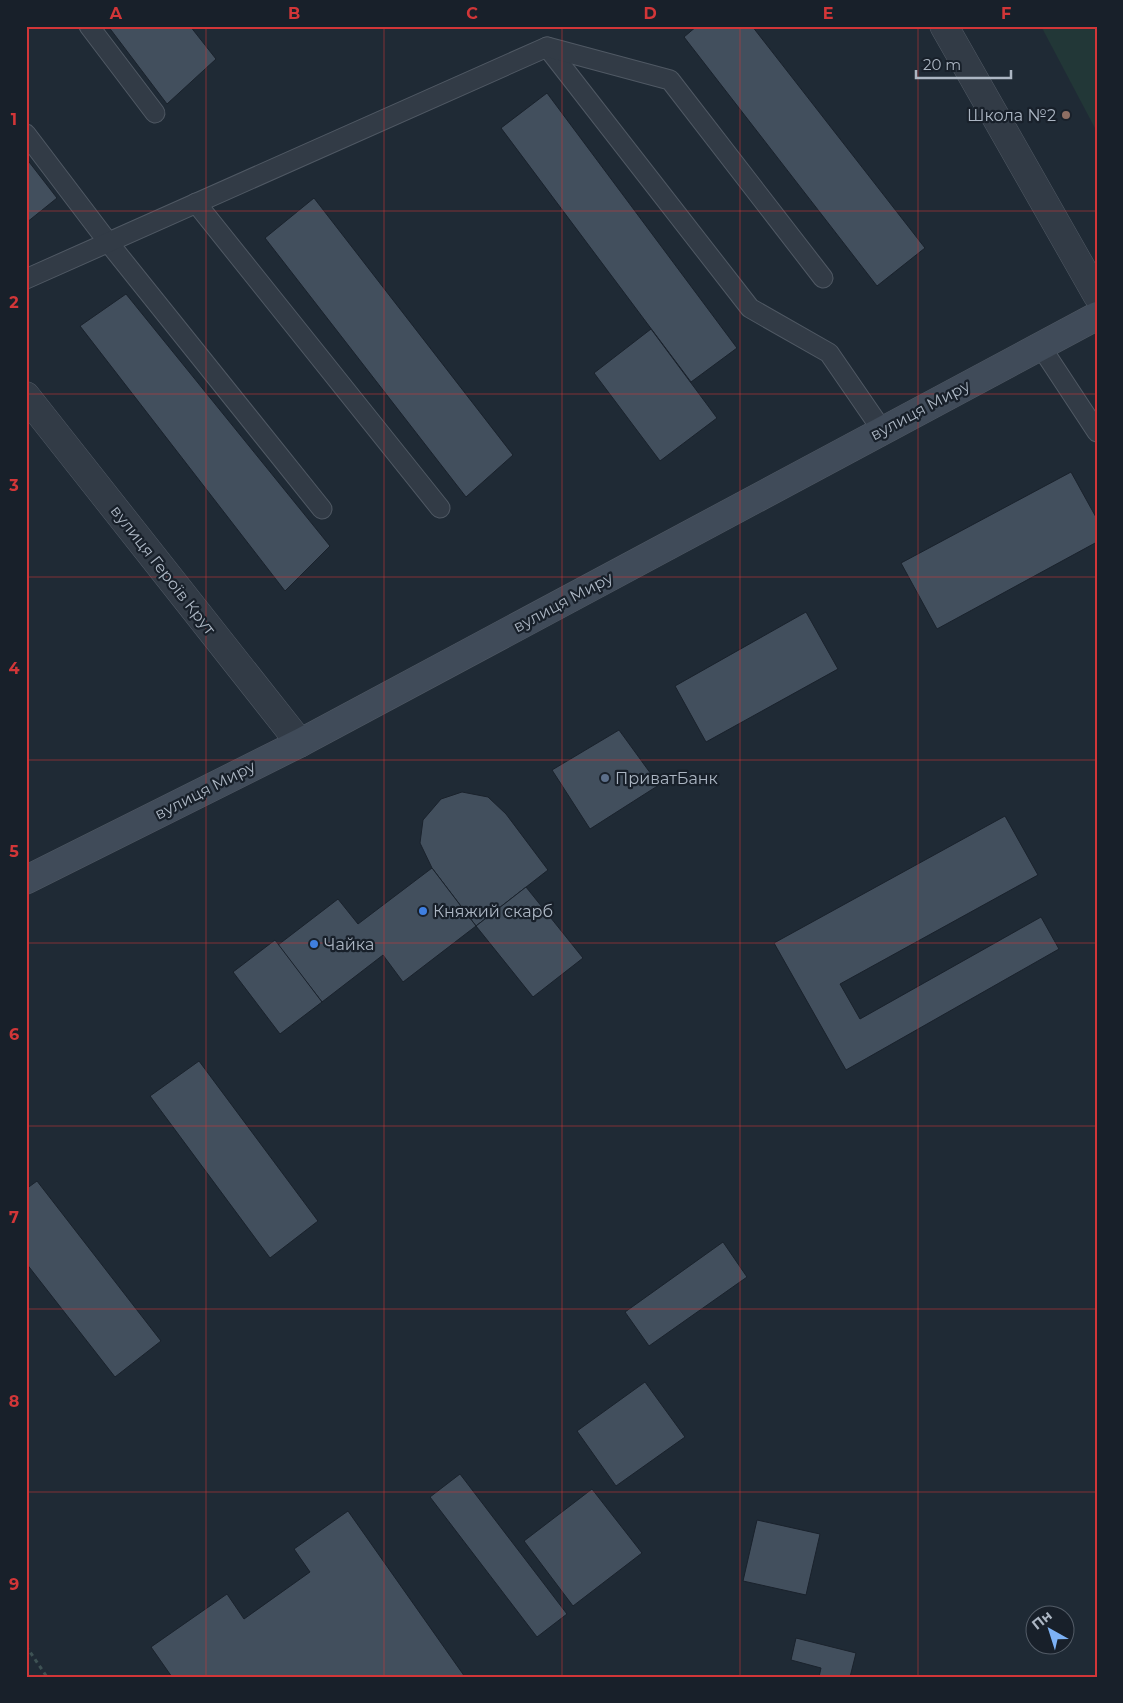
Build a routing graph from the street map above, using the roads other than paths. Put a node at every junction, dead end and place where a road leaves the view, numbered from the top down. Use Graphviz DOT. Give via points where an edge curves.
graph roads {
  1 [pos="89,26"];
  2 [pos="944,26"];
  3 [pos="547,47"];
  4 [pos="155,114"];
  5 [pos="26,134"];
  6 [pos="196,203"];
  7 [pos="108,242"];
  8 [pos="823,278"];
  9 [pos="26,279"];
  10 [pos="1097,295"];
  11 [pos="1097,316"];
  12 [pos="1041,347"];
  13 [pos="26,396"];
  14 [pos="882,430"];
  15 [pos="1097,432"];
  16 [pos="440,508"];
  17 [pos="322,510"];
  18 [pos="300,743"];
  19 [pos="26,880"];
  1 -- 4 [label="lane"];
  2 -- 10 [label="street"];
  3 -- 6 [label="lane"];
  3 -- 8 [label="lane" via="670,80"];
  3 -- 14 [label="lane" via="750,308 829,353"];
  5 -- 7 [label="lane"];
  6 -- 7 [label="lane"];
  6 -- 16 [label="lane"];
  7 -- 9 [label="lane"];
  7 -- 17 [label="lane"];
  11 -- 12 [label="main road, вулиця Миру"];
  12 -- 14 [label="main road, вулиця Миру"];
  12 -- 15 [label="lane"];
  13 -- 18 [label="street, вулиця Героїв Крут"];
  14 -- 18 [label="main road, вулиця Миру"];
  18 -- 19 [label="main road, вулиця Миру"];
}
